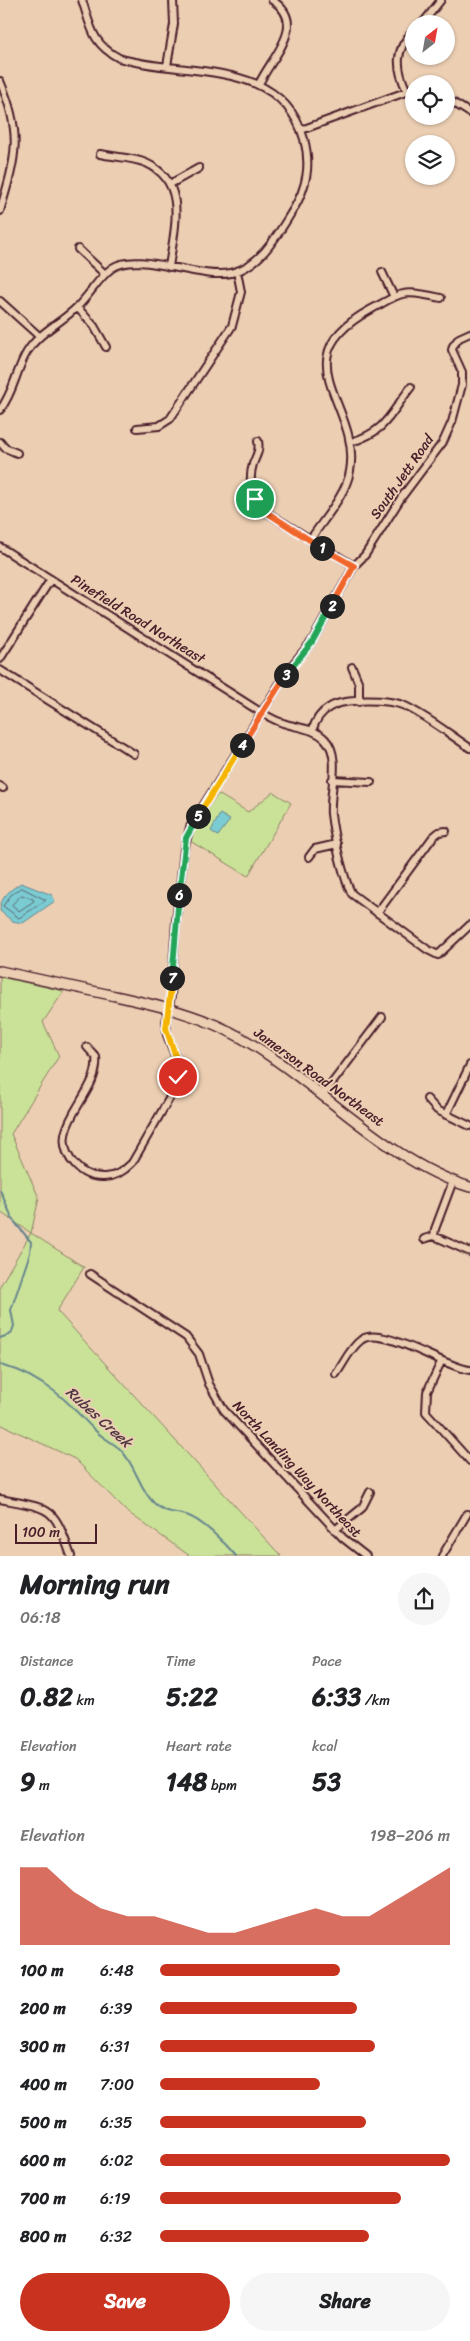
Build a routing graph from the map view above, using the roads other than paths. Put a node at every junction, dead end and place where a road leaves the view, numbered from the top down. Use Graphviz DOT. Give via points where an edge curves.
graph roads {
  1 [pos="82,0"];
  2 [pos="173,0"];
  3 [pos="272,0"];
  4 [pos="440,0"];
  5 [pos="429,15"];
  6 [pos="405,40"];
  7 [pos="167,66"];
  8 [pos="0,81"];
  9 [pos="405,83"];
  10 [pos="259,84"];
  11 [pos="405,92"];
  12 [pos="455,104"];
  13 [pos="470,113"];
  14 [pos="301,130"];
  15 [pos="100,154"];
  16 [pos="199,168"];
  17 [pos="170,184"];
  18 [pos="0,210"];
  19 [pos="78,249"];
  20 [pos="169,267"];
  21 [pos="237,271"];
  22 [pos="382,272"];
  23 [pos="104,274"];
  24 [pos="394,297"];
  25 [pos="441,298"];
  26 [pos="0,301"];
  27 [pos="77,307"];
  28 [pos="470,333"];
  29 [pos="39,336"];
  30 [pos="106,347"];
  31 [pos="411,387"];
  32 [pos="0,410"];
  33 [pos="140,428"];
  34 [pos="0,442"];
  35 [pos="258,442"];
  36 [pos="351,442"];
  37 [pos="18,453"];
  38 [pos="310,540"];
  39 [pos="0,547"];
  40 [pos="354,566"];
  41 [pos="51,579"];
  42 [pos="0,659"];
  43 [pos="352,667"];
  44 [pos="0,670"];
  45 [pos="359,702"];
  46 [pos="262,713"];
  47 [pos="312,731"];
  48 [pos="470,748"];
  49 [pos="134,754"];
  50 [pos="332,780"];
  51 [pos="371,782"];
  52 [pos="446,831"];
  53 [pos="337,844"];
  54 [pos="309,857"];
  55 [pos="377,913"];
  56 [pos="470,925"];
  57 [pos="0,971"];
  58 [pos="168,1008"];
  59 [pos="382,1017"];
  60 [pos="87,1047"];
  61 [pos="470,1065"];
  62 [pos="323,1095"];
  63 [pos="427,1099"];
  64 [pos="446,1115"];
  65 [pos="470,1126"];
  66 [pos="453,1182"];
  67 [pos="470,1187"];
  68 [pos="434,1236"];
  69 [pos="424,1239"];
  70 [pos="470,1252"];
  71 [pos="90,1274"];
  72 [pos="441,1362"];
  73 [pos="470,1370"];
  74 [pos="336,1374"];
  75 [pos="470,1461"];
  76 [pos="370,1492"];
  77 [pos="0,1499"];
  78 [pos="467,1514"];
  79 [pos="335,1530"];
  80 [pos="71,1556"];
  81 [pos="366,1556"];
  82 [pos="442,1556"];
  1 -- 7 [label="street" via="90,30 102,47 130,62"];
  2 -- 7 [label="street" via="174,24"];
  3 -- 10 [label="street" via="284,9 288,17 288,32"];
  4 -- 5 [label="street"];
  6 -- 9 [label="street" via="398,55 398,74"];
  7 -- 10 [label="street" via="243,78"];
  8 -- 18 [label="street" via="12,108 16,144 14,163"];
  10 -- 14 [label="street" via="280,99"];
  11 -- 14 [label="street"];
  12 -- 13 [label="street"];
  14 -- 21 [label="street" via="308,161 306,183 300,198 265,251"];
  15 -- 17 [label="street" via="145,163"];
  16 -- 17 [label="street"];
  17 -- 20 [label="street" via="176,203"];
  19 -- 23 [label="street"];
  20 -- 21 [label="street" via="209,274"];
  20 -- 23 [label="street" via="133,261 114,266"];
  21 -- 33 [label="street" via="241,292 232,326 170,419 160,426"];
  22 -- 24 [label="street"];
  23 -- 27 [label="street"];
  24 -- 25 [label="street" via="402,292 412,292"];
  24 -- 36 [label="street" via="354,319 339,331 332,345 327,378"];
  26 -- 29 [label="street"];
  27 -- 29 [label="street"];
  27 -- 30 [label="street" via="94,326"];
  28 -- 40 [label="street, South Jett Road" via="459,338 452,350 462,372 462,385 448,431 365,555"];
  29 -- 32 [label="street" via="24,356 10,395"];
  31 -- 36 [label="street" via="384,425 368,437"];
  34 -- 37 [label="street" via="4,448"];
  35 -- 38 [label="street" via="260,448 251,477 255,499 266,512"];
  36 -- 38 [label="street" via="350,472 340,494"];
  38 -- 40 [label="street"];
  39 -- 41 [label="street, Pinefield Road Northeast"];
  40 -- 46 [label="street, South Jett Road" via="312,642 289,670"];
  41 -- 42 [label="street"];
  41 -- 46 [label="street, Pinefield Road Northeast"];
  43 -- 45 [label="street" via="359,684"];
  44 -- 49 [label="street"];
  45 -- 47 [label="street" via="331,706 320,715"];
  45 -- 48 [label="street" via="382,701 407,707"];
  46 -- 47 [label="street, Pinefield Road Northeast" via="284,724"];
  46 -- 58 [label="street, South Jett Road" via="186,838"];
  47 -- 50 [label="street" via="325,739 331,749"];
  50 -- 51 [label="street"];
  50 -- 53 [label="street" via="331,814"];
  52 -- 55 [label="street" via="433,836"];
  53 -- 54 [label="street" via="315,849"];
  53 -- 55 [label="street" via="349,889"];
  55 -- 56 [label="street" via="438,955"];
  57 -- 58 [label="street, Jamerson Road Northeast"];
  58 -- 60 [label="street, South Jett Road" via="166,1028 177,1061 177,1082 132,1163 121,1172 106,1177 91,1176 81,1171 70,1159 64,1141 66,1126 95,1074 96,1057"];
  58 -- 62 [label="street, Jamerson Road Northeast" via="206,1020 240,1038"];
  59 -- 62 [label="street"];
  61 -- 64 [label="street"];
  62 -- 66 [label="street, Jamerson Road Northeast" via="401,1153"];
  63 -- 64 [label="street"];
  64 -- 65 [label="street"];
  66 -- 67 [label="street, Jamerson Road Northeast"];
  66 -- 68 [label="street"];
  68 -- 69 [label="street"];
  68 -- 70 [label="street"];
  71 -- 79 [label="street, North Landing Way Northeast" via="186,1337 199,1354 209,1384 224,1410"];
  72 -- 73 [label="street"];
  72 -- 74 [label="street" via="386,1337 373,1335 355,1346"];
  72 -- 75 [label="street" via="427,1392 426,1412"];
  76 -- 79 [label="street" via="362,1508"];
  77 -- 80 [label="street" via="49,1512 60,1523"];
  78 -- 82 [label="street"];
  79 -- 81 [label="street, North Landing Way Northeast"];
}
